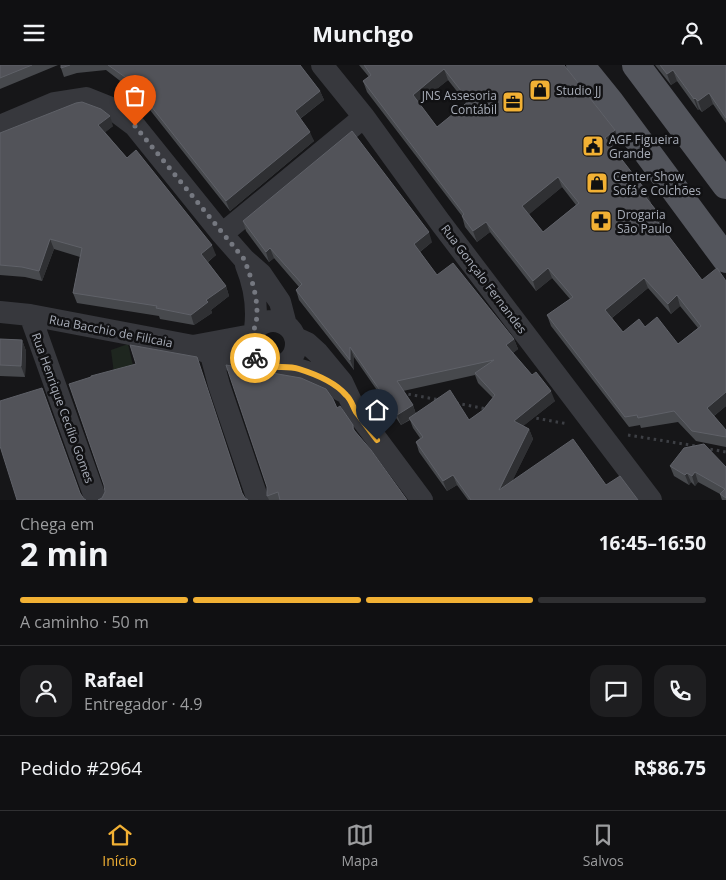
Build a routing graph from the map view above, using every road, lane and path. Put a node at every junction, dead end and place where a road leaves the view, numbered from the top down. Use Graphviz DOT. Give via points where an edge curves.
graph roads {
  1 [pos="322,65"];
  2 [pos="580,65"];
  3 [pos="636,65"];
  4 [pos="364,117"];
  5 [pos="0,126"];
  6 [pos="726,185"];
  7 [pos="222,234"];
  8 [pos="244,259"];
  9 [pos="726,259"];
  10 [pos="0,312"];
  11 [pos="30,315"];
  12 [pos="291,331"];
  13 [pos="254,332"];
  14 [pos="202,351"];
  15 [pos="259,363"];
  16 [pos="282,366"];
  17 [pos="399,393"];
  18 [pos="347,395"];
  19 [pos="494,410"];
  20 [pos="523,416"];
  21 [pos="599,430"];
  22 [pos="726,452"];
  23 [pos="654,498"];
  24 [pos="96,500"];
  25 [pos="258,500"];
  26 [pos="422,500"];
  1 -- 4 [label="street, Rua Gonçalo Fernandes"];
  2 -- 9 [label="main road"];
  3 -- 6 [label="main road"];
  4 -- 7 [label="street"];
  4 -- 21 [label="street, Rua Gonçalo Fernandes"];
  5 -- 7 [label="street" via="62,101 86,98 112,108 135,126"];
  7 -- 8 [label="street"];
  8 -- 12 [label="street" via="261,274 280,302"];
  8 -- 13 [label="street" via="256,298"];
  10 -- 11 [label="street, Rua Bacchio de Filicaia"];
  11 -- 14 [label="street, Rua Bacchio de Filicaia"];
  11 -- 24 [label="street, Rua Henrique Cecílio Gomes"];
  12 -- 13 [label="street" via="278,322 270,321"];
  12 -- 16 [label="street" via="296,347 294,355"];
  12 -- 18 [label="street" via="318,353 342,382"];
  13 -- 14 [label="street, Rua Bacchio de Filicaia"];
  13 -- 15 [label="street" via="251,350"];
  14 -- 15 [label="street, Rua Bacchio de Filicaia" via="243,363"];
  14 -- 25 [label="street" via="219,385"];
  15 -- 16 [label="street" via="266,367"];
  16 -- 18 [label="street" via="312,374 332,383"];
  17 -- 19 [label="path"];
  18 -- 26 [label="street"];
  20 -- 21 [label="path"];
  21 -- 22 [label="path"];
  21 -- 23 [label="street, Rua Gonçalo Fernandes"];
}
